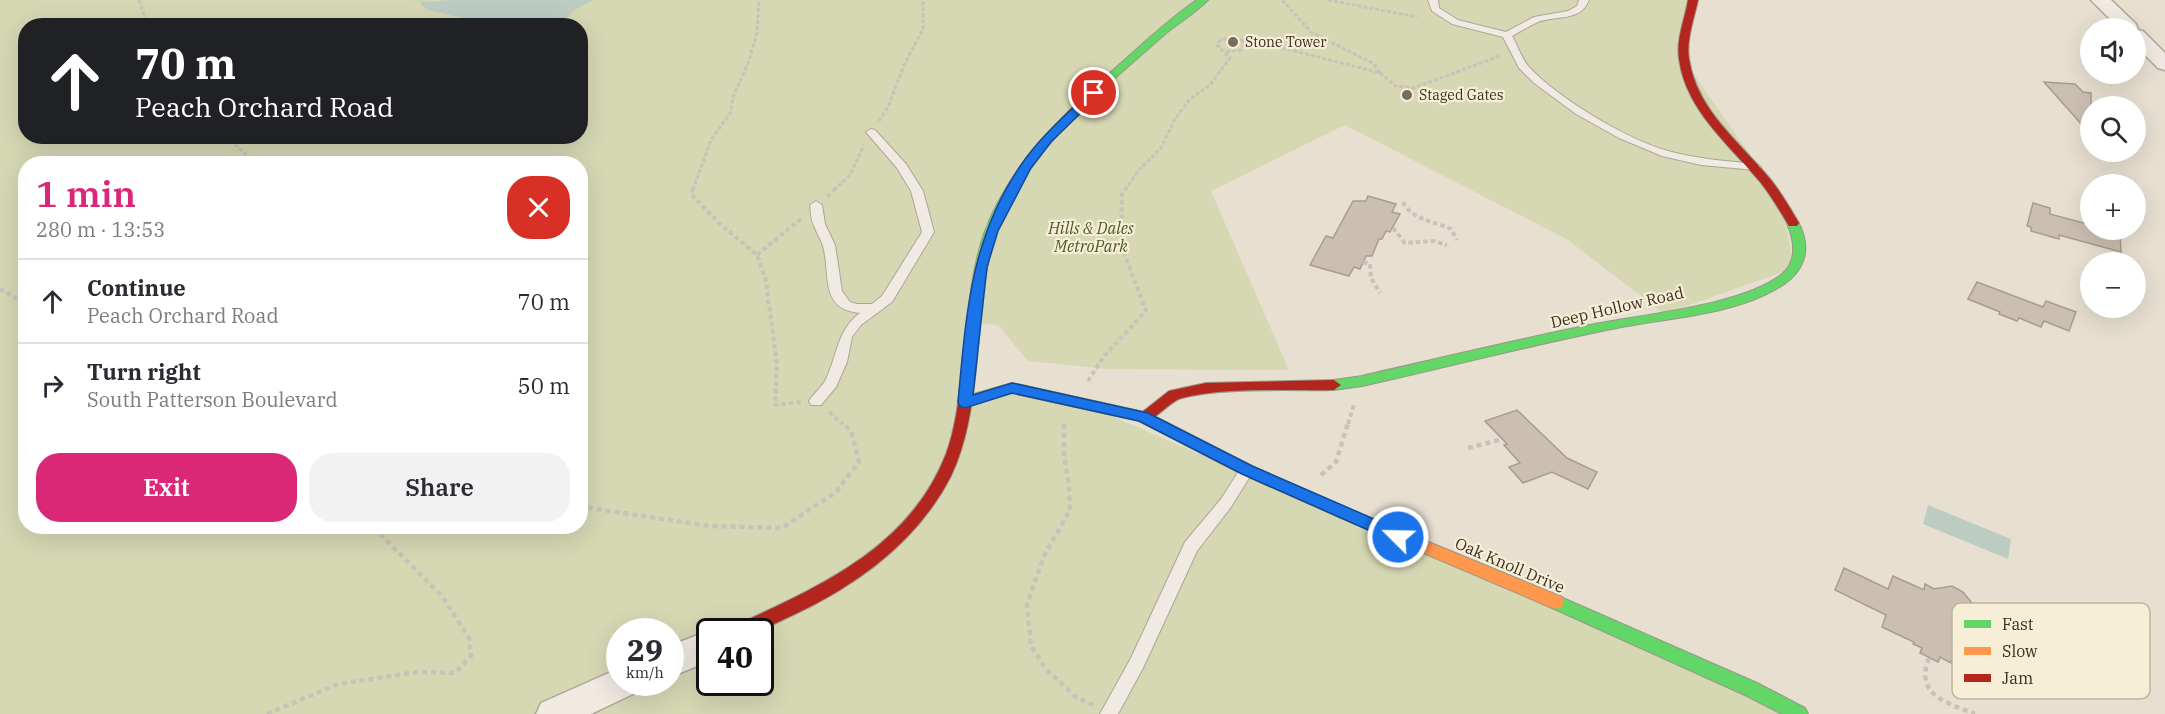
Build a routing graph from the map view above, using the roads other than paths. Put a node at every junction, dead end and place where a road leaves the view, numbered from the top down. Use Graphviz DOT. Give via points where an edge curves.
graph roads {
  1 [pos="1203,0"];
  2 [pos="1433,0"];
  3 [pos="1584,0"];
  4 [pos="1693,0"];
  5 [pos="2100,0"];
  6 [pos="2119,18"];
  7 [pos="1507,35"];
  8 [pos="2146,38"];
  9 [pos="2165,44"];
  10 [pos="2146,45"];
  11 [pos="2165,64"];
  12 [pos="871,132"];
  13 [pos="1755,167"];
  14 [pos="816,206"];
  15 [pos="874,308"];
  16 [pos="816,401"];
  17 [pos="965,402"];
  18 [pos="1143,417"];
  19 [pos="1247,470"];
  20 [pos="768,618"];
  21 [pos="606,690"];
  22 [pos="1109,713"];
  23 [pos="554,714"];
  24 [pos="1799,714"];
  1 -- 17 [label="street" via="1175,20 1078,108 1025,167 999,213 981,267"];
  2 -- 7 [label="lane" via="1435,9 1455,22"];
  3 -- 7 [label="lane" via="1581,8 1571,13 1537,20"];
  4 -- 13 [label="street, Deep Hollow Road" via="1684,43 1685,73 1704,109"];
  5 -- 6 [label="street"];
  7 -- 13 [label="lane" via="1524,68 1538,81 1580,112 1623,136 1662,153 1701,162"];
  8 -- 9 [label="street"];
  10 -- 11 [label="street"];
  12 -- 15 [label="lane" via="902,166 917,191 928,232 887,299"];
  13 -- 18 [label="street, Deep Hollow Road" via="1791,216 1800,251 1794,268 1780,282 1760,291 1362,381 1325,386 1206,388 1174,395"];
  14 -- 15 [label="lane" via="829,244 839,300 844,306"];
  15 -- 16 [label="lane" via="846,336 831,384"];
  17 -- 18 [label="street, Oak Knoll Drive" via="1012,388"];
  17 -- 20 [label="street" via="953,454 945,470 920,509 892,541 825,591"];
  18 -- 19 [label="street, Oak Knoll Drive"];
  19 -- 22 [label="lane" via="1191,547"];
  19 -- 24 [label="street, Oak Knoll Drive" via="1611,625"];
  21 -- 23 [label="street"];
}
